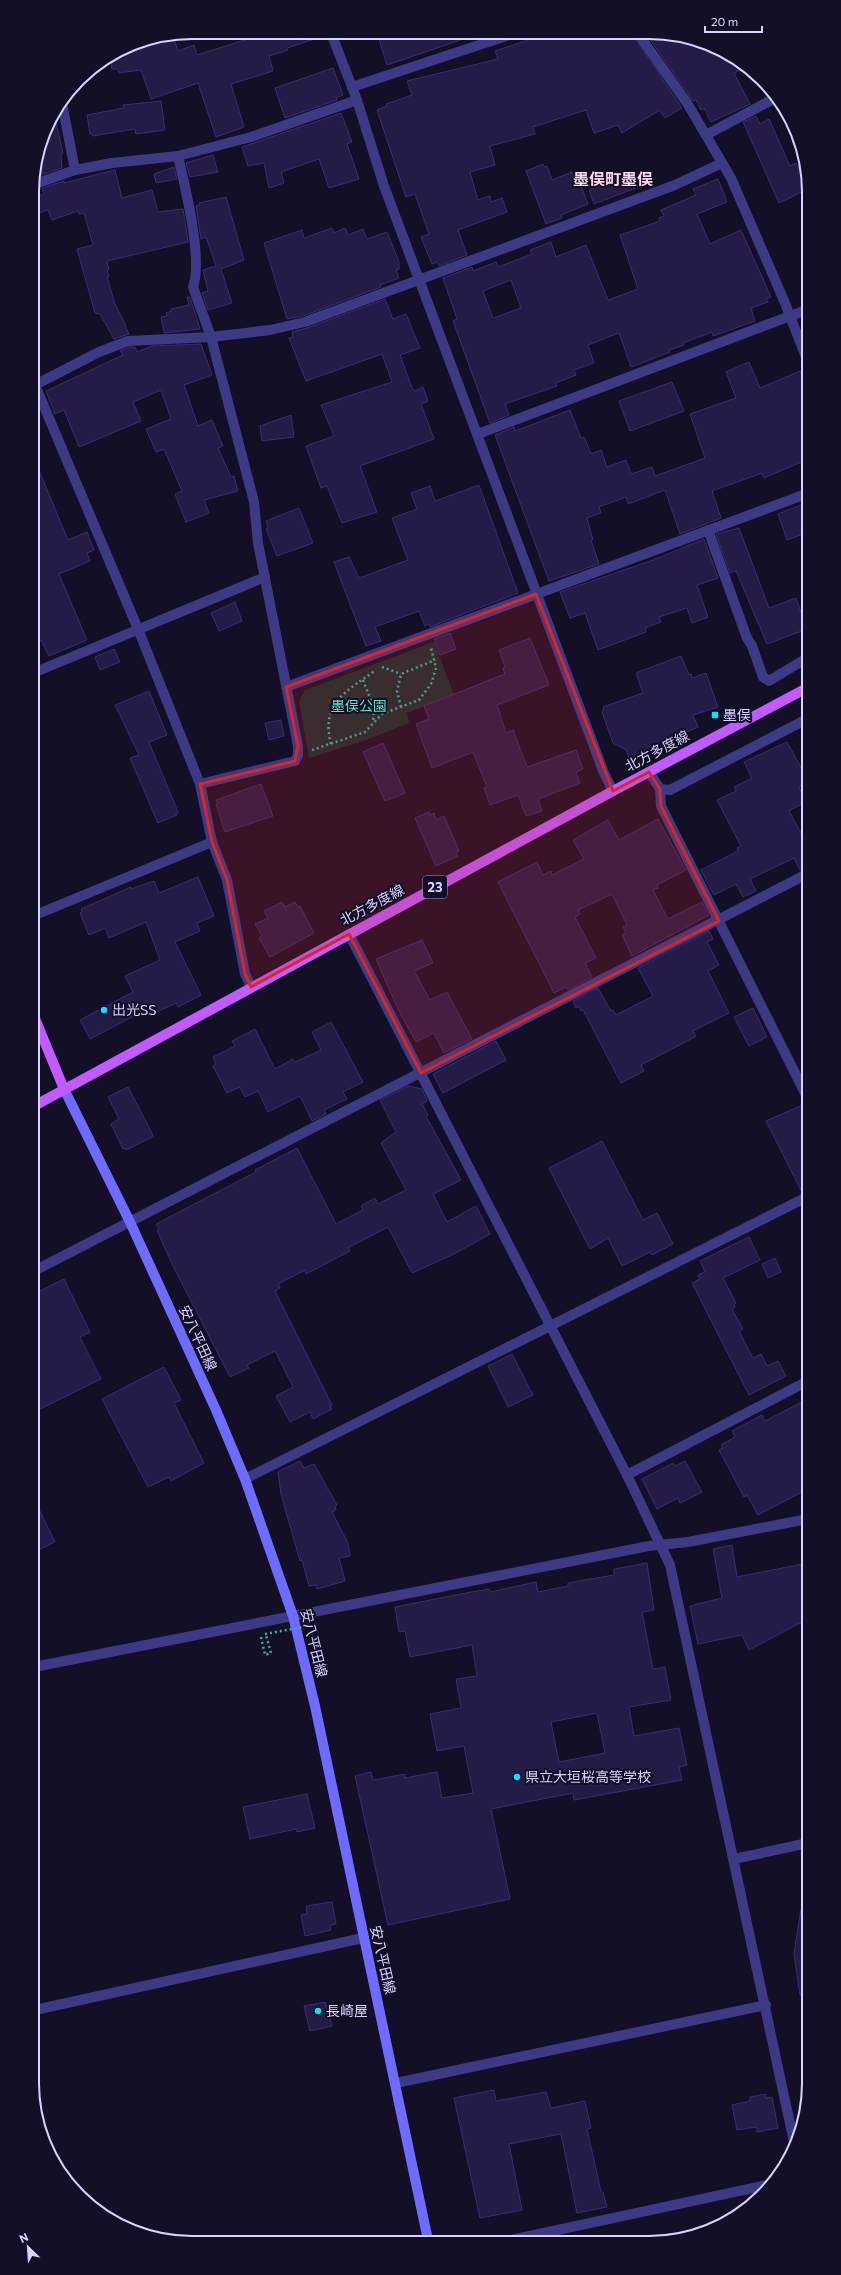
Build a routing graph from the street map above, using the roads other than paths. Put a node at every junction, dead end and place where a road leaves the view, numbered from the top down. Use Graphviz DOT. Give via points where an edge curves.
graph roads {
  1 [pos="333,39"];
  2 [pos="497,39"];
  3 [pos="642,39"];
  4 [pos="352,86"];
  5 [pos="357,100"];
  6 [pos="771,100"];
  7 [pos="63,109"];
  8 [pos="706,135"];
  9 [pos="178,156"];
  10 [pos="722,163"];
  11 [pos="75,170"];
  12 [pos="39,183"];
  13 [pos="420,280"];
  14 [pos="802,312"];
  15 [pos="790,318"];
  16 [pos="211,337"];
  17 [pos="802,347"];
  18 [pos="39,383"];
  19 [pos="39,398"];
  20 [pos="478,434"];
  21 [pos="802,495"];
  22 [pos="708,530"];
  23 [pos="265,576"];
  24 [pos="536,594"];
  25 [pos="138,629"];
  26 [pos="802,661"];
  27 [pos="39,670"];
  28 [pos="286,687"];
  29 [pos="802,691"];
  30 [pos="802,722"];
  31 [pos="649,772"];
  32 [pos="200,784"];
  33 [pos="660,789"];
  34 [pos="613,791"];
  35 [pos="212,842"];
  36 [pos="802,877"];
  37 [pos="39,914"];
  38 [pos="719,921"];
  39 [pos="349,934"];
  40 [pos="251,987"];
  41 [pos="39,1028"];
  42 [pos="421,1073"];
  43 [pos="802,1088"];
  44 [pos="64,1089"];
  45 [pos="39,1103"];
  46 [pos="802,1200"];
  47 [pos="130,1222"];
  48 [pos="39,1268"];
  49 [pos="550,1326"];
  50 [pos="802,1384"];
  51 [pos="627,1475"];
  52 [pos="245,1480"];
  53 [pos="802,1521"];
  54 [pos="662,1546"];
  55 [pos="294,1616"];
  56 [pos="39,1666"];
  57 [pos="802,1844"];
  58 [pos="734,1860"];
  59 [pos="363,1938"];
  60 [pos="766,2005"];
  61 [pos="39,2009"];
  62 [pos="396,2083"];
  63 [pos="793,2135"];
  64 [pos="762,2186"];
  65 [pos="427,2236"];
  66 [pos="530,2236"];
  1 -- 4 [label="street"];
  2 -- 4 [label="street"];
  3 -- 8 [label="street"];
  4 -- 5 [label="street"];
  5 -- 9 [label="street" via="251,136"];
  5 -- 13 [label="street" via="384,186"];
  6 -- 8 [label="street"];
  7 -- 11 [label="street"];
  8 -- 10 [label="street"];
  9 -- 11 [label="street"];
  9 -- 16 [label="street" via="195,248 193,287"];
  10 -- 13 [label="street" via="675,185"];
  10 -- 15 [label="street" via="731,178"];
  11 -- 12 [label="street"];
  13 -- 16 [label="street" via="305,322 270,330"];
  13 -- 20 [label="street"];
  14 -- 15 [label="street"];
  15 -- 17 [label="street"];
  15 -- 20 [label="street"];
  16 -- 18 [label="street" via="128,341 99,352"];
  16 -- 23 [label="street" via="254,502 258,543"];
  19 -- 25 [label="street"];
  20 -- 24 [label="street"];
  21 -- 22 [label="street"];
  22 -- 24 [label="street"];
  22 -- 26 [label="street" via="763,677 769,681"];
  23 -- 25 [label="street"];
  23 -- 28 [label="street"];
  24 -- 28 [label="street"];
  24 -- 34 [label="street" via="604,774"];
  25 -- 27 [label="street"];
  25 -- 32 [label="street"];
  28 -- 32 [label="street" via="298,755 295,761"];
  29 -- 31 [label="main road, 北方多度線 / 23"];
  30 -- 33 [label="street" via="670,790"];
  31 -- 33 [label="street"];
  31 -- 34 [label="main road, 北方多度線 / 23"];
  32 -- 35 [label="street"];
  33 -- 38 [label="street" via="661,806"];
  34 -- 39 [label="main road, 北方多度線 / 23"];
  35 -- 37 [label="street"];
  35 -- 40 [label="street" via="227,880 245,974"];
  36 -- 38 [label="street"];
  38 -- 42 [label="street"];
  38 -- 43 [label="street"];
  39 -- 40 [label="main road, 北方多度線 / 23"];
  39 -- 42 [label="street"];
  40 -- 44 [label="main road, 北方多度線 / 23"];
  41 -- 44 [label="main road"];
  42 -- 47 [label="street"];
  42 -- 49 [label="street"];
  44 -- 45 [label="main road, 北方多度線"];
  44 -- 47 [label="main road, 安八平田線"];
  46 -- 49 [label="street"];
  47 -- 48 [label="street"];
  47 -- 52 [label="main road, 安八平田線"];
  49 -- 51 [label="street"];
  49 -- 52 [label="street"];
  50 -- 51 [label="street"];
  51 -- 54 [label="street"];
  52 -- 55 [label="main road, 安八平田線"];
  53 -- 54 [label="street"];
  54 -- 55 [label="street" via="649,1546"];
  54 -- 58 [label="street" via="670,1565"];
  55 -- 56 [label="street"];
  55 -- 59 [label="main road, 安八平田線"];
  57 -- 58 [label="street"];
  58 -- 60 [label="street"];
  59 -- 61 [label="street"];
  59 -- 62 [label="main road, 安八平田線"];
  60 -- 62 [label="street"];
  60 -- 63 [label="street"];
  62 -- 65 [label="main road, 安八平田線"];
  64 -- 66 [label="street"];
}
